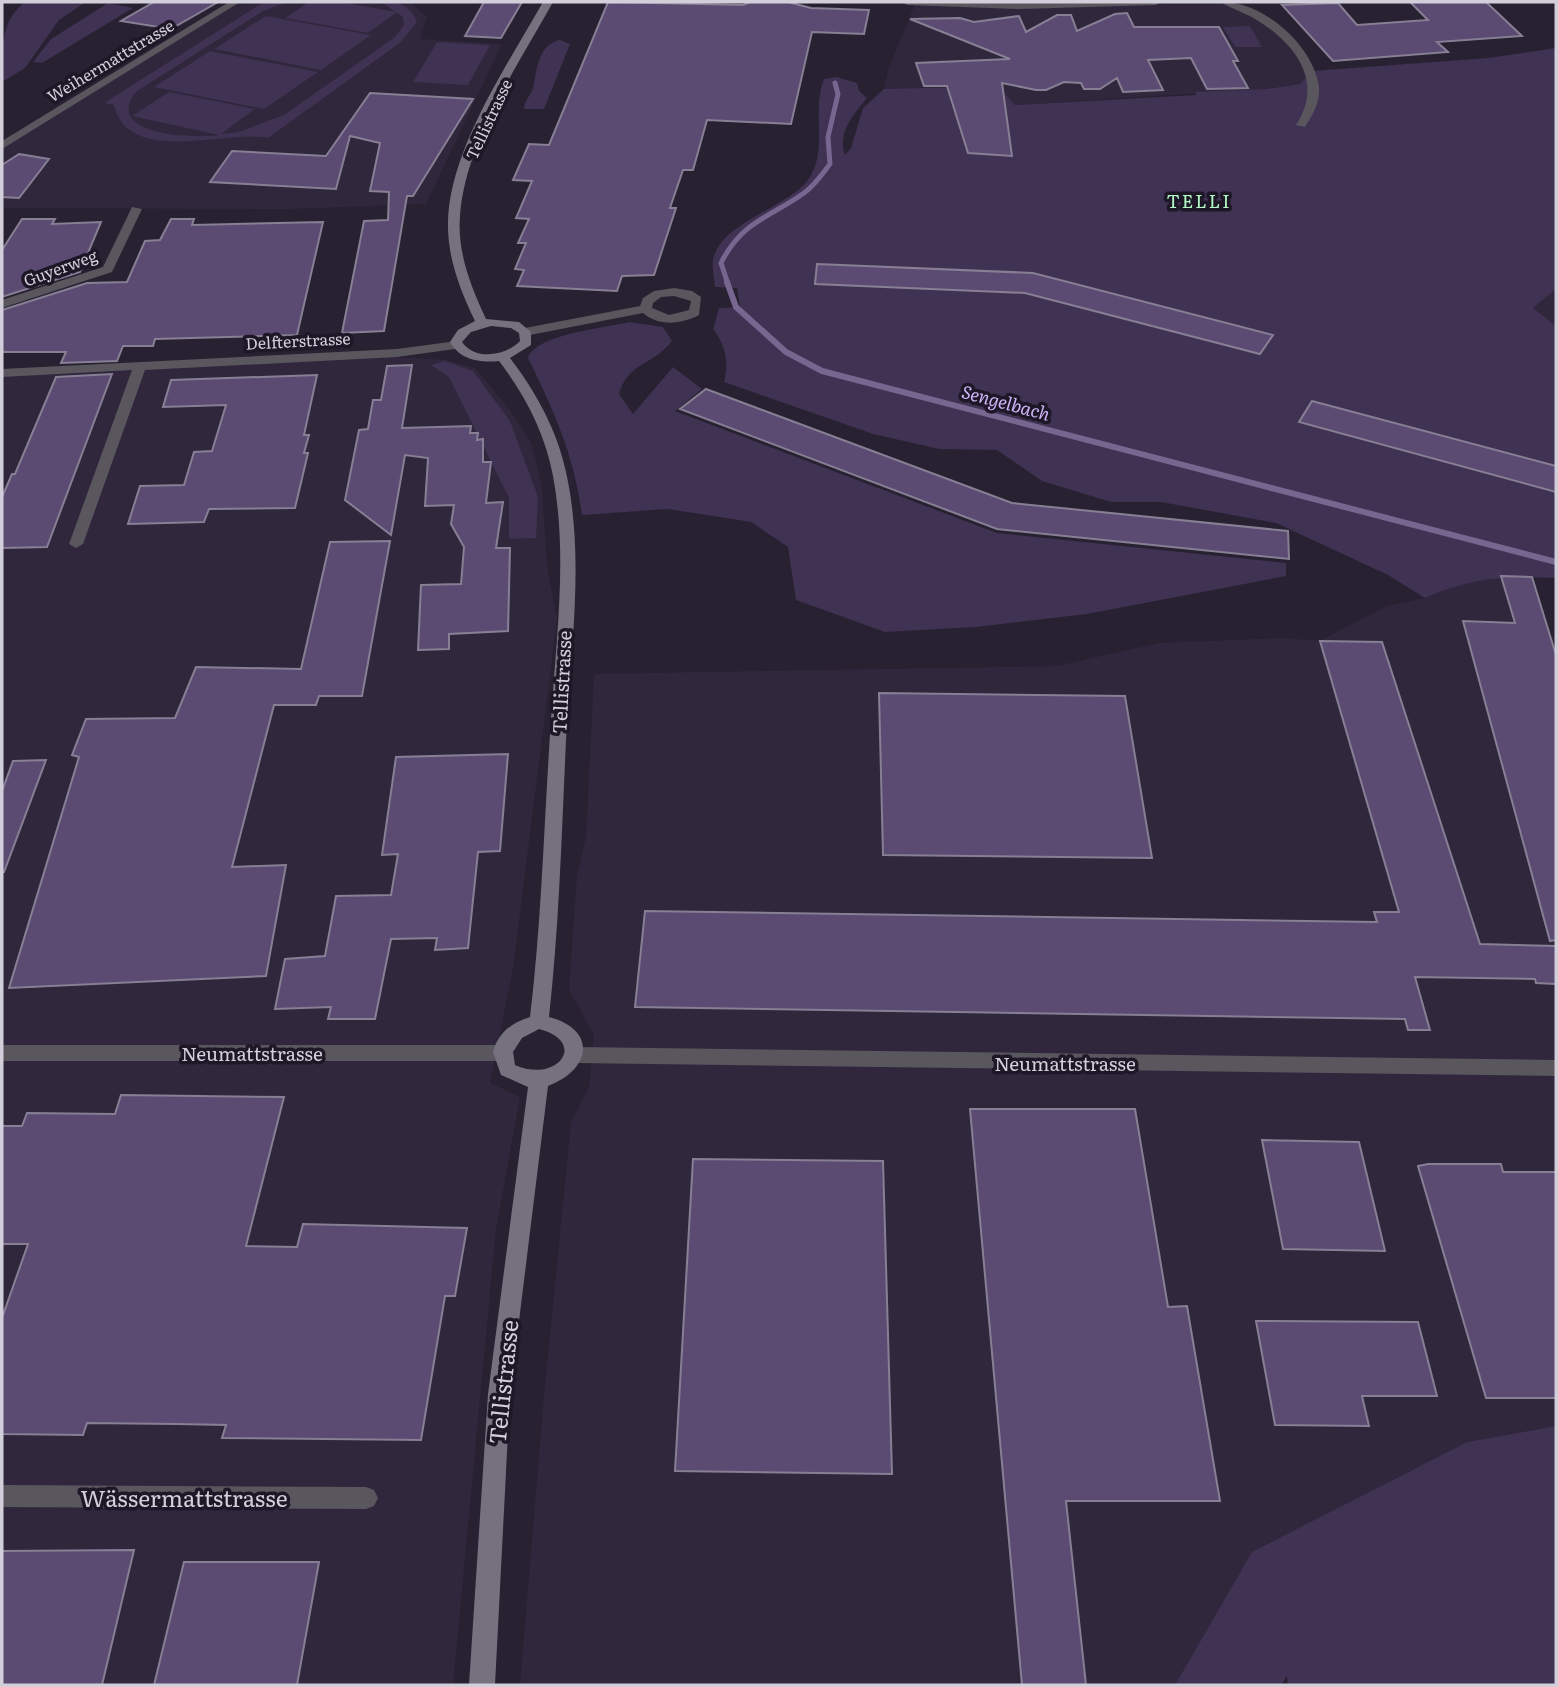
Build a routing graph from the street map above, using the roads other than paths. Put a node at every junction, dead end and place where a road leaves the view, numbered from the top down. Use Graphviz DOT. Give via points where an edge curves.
graph roads {
  1 [pos="235,2"];
  2 [pos="548,2"];
  3 [pos="907,2"];
  4 [pos="1156,2"];
  5 [pos="1226,2"];
  6 [pos="1017,4"];
  7 [pos="1301,125"];
  8 [pos="2,146"];
  9 [pos="136,209"];
  10 [pos="2,304"];
  11 [pos="646,309"];
  12 [pos="482,323"];
  13 [pos="525,332"];
  14 [pos="457,345"];
  15 [pos="502,356"];
  16 [pos="140,366"];
  17 [pos="2,373"];
  18 [pos="76,544"];
  19 [pos="540,1022"];
  20 [pos="502,1053"];
  21 [pos="2,1054"];
  22 [pos="575,1055"];
  23 [pos="1556,1068"];
  24 [pos="539,1080"];
  25 [pos="2,1496"];
  26 [pos="366,1498"];
  27 [pos="482,1685"];
  1 -- 8 [label="street, Weihermattstrasse"];
  2 -- 12 [label="main road, Tellistrasse" via="463,173 454,215 456,252"];
  3 -- 6 [label="street"];
  4 -- 6 [label="street"];
  5 -- 7 [label="street" via="1247,8 1272,24 1311,71 1312,106"];
  9 -- 10 [label="street, Guyerweg" via="108,269"];
  11 -- 13 [label="street"];
  12 -- 13 [label="main road" via="508,323"];
  12 -- 14 [label="main road" via="464,330"];
  13 -- 15 [label="main road" via="523,346"];
  14 -- 15 [label="main road" via="478,357"];
  14 -- 16 [label="street, Delfterstrasse" via="397,353"];
  15 -- 19 [label="main road, Tellistrasse" via="531,399 551,442 566,513 554,859"];
  16 -- 17 [label="street, Delfterstrasse"];
  16 -- 18 [label="street"];
  19 -- 20 [label="main road" via="513,1032"];
  19 -- 22 [label="main road" via="571,1035"];
  20 -- 21 [label="street, Neumattstrasse"];
  20 -- 24 [label="main road" via="508,1070"];
  22 -- 23 [label="street, Neumattstrasse"];
  22 -- 24 [label="main road" via="562,1072"];
  24 -- 27 [label="main road, Tellistrasse" via="499,1394"];
  25 -- 26 [label="street, Wässermattstrasse"];
}
